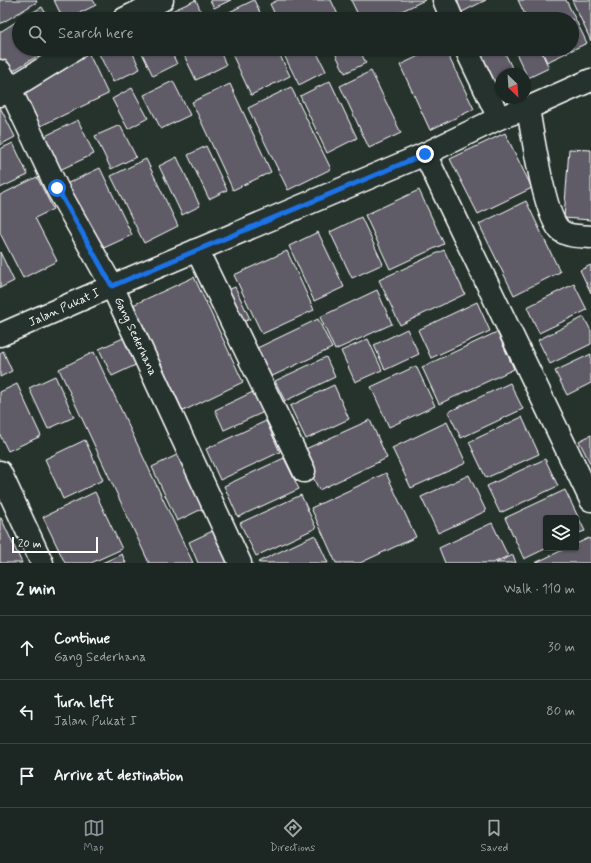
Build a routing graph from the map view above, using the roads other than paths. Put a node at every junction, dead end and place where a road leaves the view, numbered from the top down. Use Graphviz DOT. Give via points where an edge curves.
graph roads {
  1 [pos="162,0"];
  2 [pos="444,0"];
  3 [pos="138,12"];
  4 [pos="449,12"];
  5 [pos="61,56"];
  6 [pos="469,56"];
  7 [pos="591,80"];
  8 [pos="3,85"];
  9 [pos="528,108"];
  10 [pos="499,118"];
  11 [pos="425,154"];
  12 [pos="591,237"];
  13 [pos="197,250"];
  14 [pos="112,286"];
  15 [pos="0,335"];
  16 [pos="304,471"];
  17 [pos="0,472"];
  18 [pos="591,500"];
  19 [pos="42,563"];
  20 [pos="240,563"];
  1 -- 3 [label="street"];
  2 -- 4 [label="street"];
  5 -- 8 [label="street"];
  6 -- 10 [label="street"];
  7 -- 9 [label="street, Jalan Pukat I"];
  8 -- 14 [label="street, Gang Sederhana"];
  9 -- 10 [label="street, Jalan Pukat I"];
  9 -- 12 [label="street" via="544,192 556,224 565,234"];
  10 -- 11 [label="street, Jalan Pukat I"];
  11 -- 13 [label="street, Jalan Pukat I"];
  11 -- 18 [label="street"];
  13 -- 14 [label="street, Jalan Pukat I"];
  13 -- 16 [label="street"];
  14 -- 15 [label="street, Jalan Pukat I"];
  14 -- 20 [label="street, Gang Sederhana"];
  17 -- 19 [label="street"];
}
